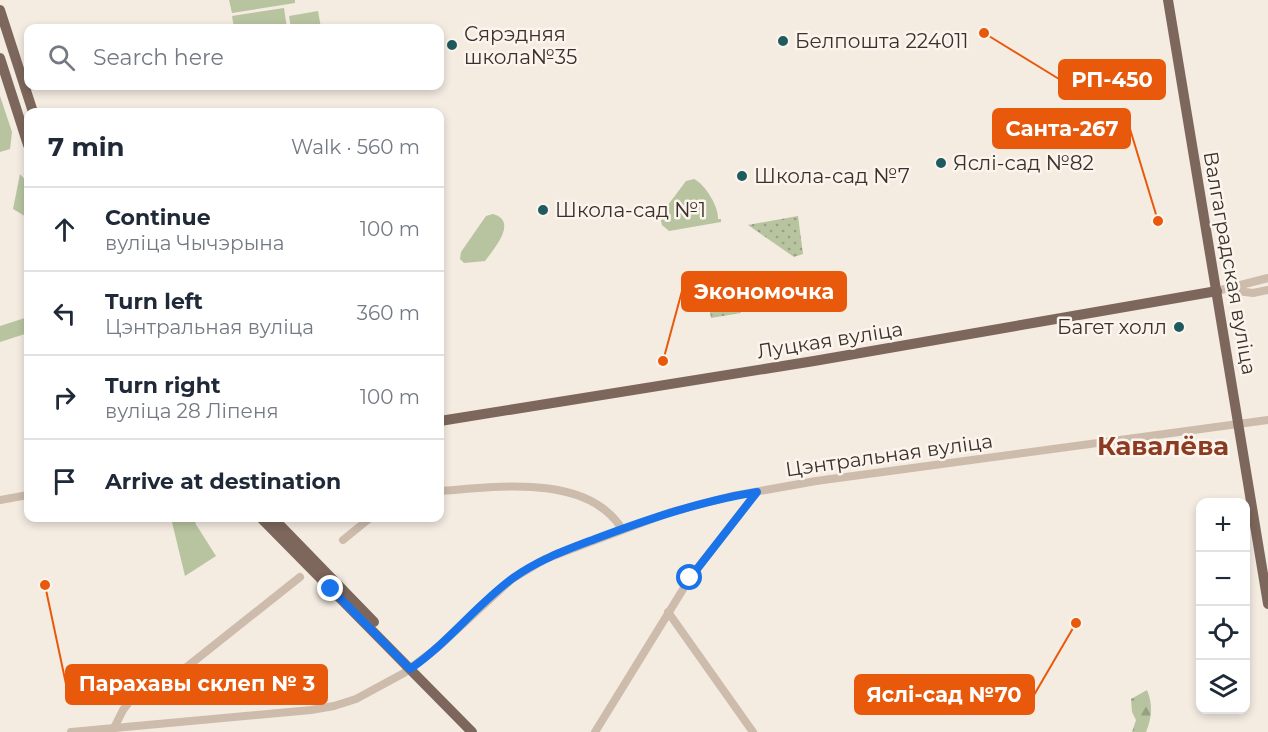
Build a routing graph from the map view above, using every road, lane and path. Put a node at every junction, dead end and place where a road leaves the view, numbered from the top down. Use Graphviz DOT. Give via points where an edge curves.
graph roads {
  1 [pos="1168,0"];
  2 [pos="0,10"];
  3 [pos="0,58"];
  4 [pos="24,84"];
  5 [pos="26,90"];
  6 [pos="32,108"];
  7 [pos="24,133"];
  8 [pos="1268,278"];
  9 [pos="1221,290"];
  10 [pos="1268,290"];
  11 [pos="444,420"];
  12 [pos="1268,420"];
  13 [pos="1239,423"];
  14 [pos="444,491"];
  15 [pos="757,492"];
  16 [pos="24,496"];
  17 [pos="0,500"];
  18 [pos="265,522"];
  19 [pos="277,522"];
  20 [pos="365,522"];
  21 [pos="622,529"];
  22 [pos="343,540"];
  23 [pos="300,577"];
  24 [pos="1268,604"];
  25 [pos="668,612"];
  26 [pos="413,667"];
  27 [pos="114,728"];
  28 [pos="91,731"];
  29 [pos="71,732"];
  30 [pos="472,732"];
  31 [pos="481,732"];
  32 [pos="595,732"];
  33 [pos="753,732"];
  1 -- 9 [label="main road, Валгаградская вуліца"];
  2 -- 4 [label="main road"];
  3 -- 7 [label="main road"];
  5 -- 6 [label="main road"];
  8 -- 9 [label="street, Луцкая вуліца"];
  9 -- 10 [label="street, Луцкая вуліца"];
  9 -- 11 [label="main road, Луцкая вуліца"];
  9 -- 13 [label="main road, Валгаградская вуліца"];
  12 -- 13 [label="street, Цэнтральная вуліца"];
  13 -- 15 [label="street, Цэнтральная вуліца"];
  13 -- 24 [label="main road, Валгаградская вуліца"];
  14 -- 21 [label="street" via="538,487 561,490 606,510"];
  15 -- 21 [label="street, Цэнтральная вуліца"];
  15 -- 25 [label="street"];
  16 -- 17 [label="street"];
  18 -- 26 [label="main road"];
  19 -- 26 [label="main road"];
  20 -- 22 [label="street"];
  21 -- 26 [label="street, Цэнтральная вуліца" via="528,568"];
  23 -- 27 [label="street" via="188,666 132,698"];
  25 -- 32 [label="street"];
  25 -- 33 [label="street"];
  26 -- 27 [label="street, Цэнтральная вуліца" via="367,694 334,706"];
  26 -- 30 [label="main road"];
  26 -- 31 [label="main road"];
  27 -- 28 [label="street, Цэнтральная вуліца"];
  28 -- 29 [label="street, Цэнтральная вуліца"];
}
